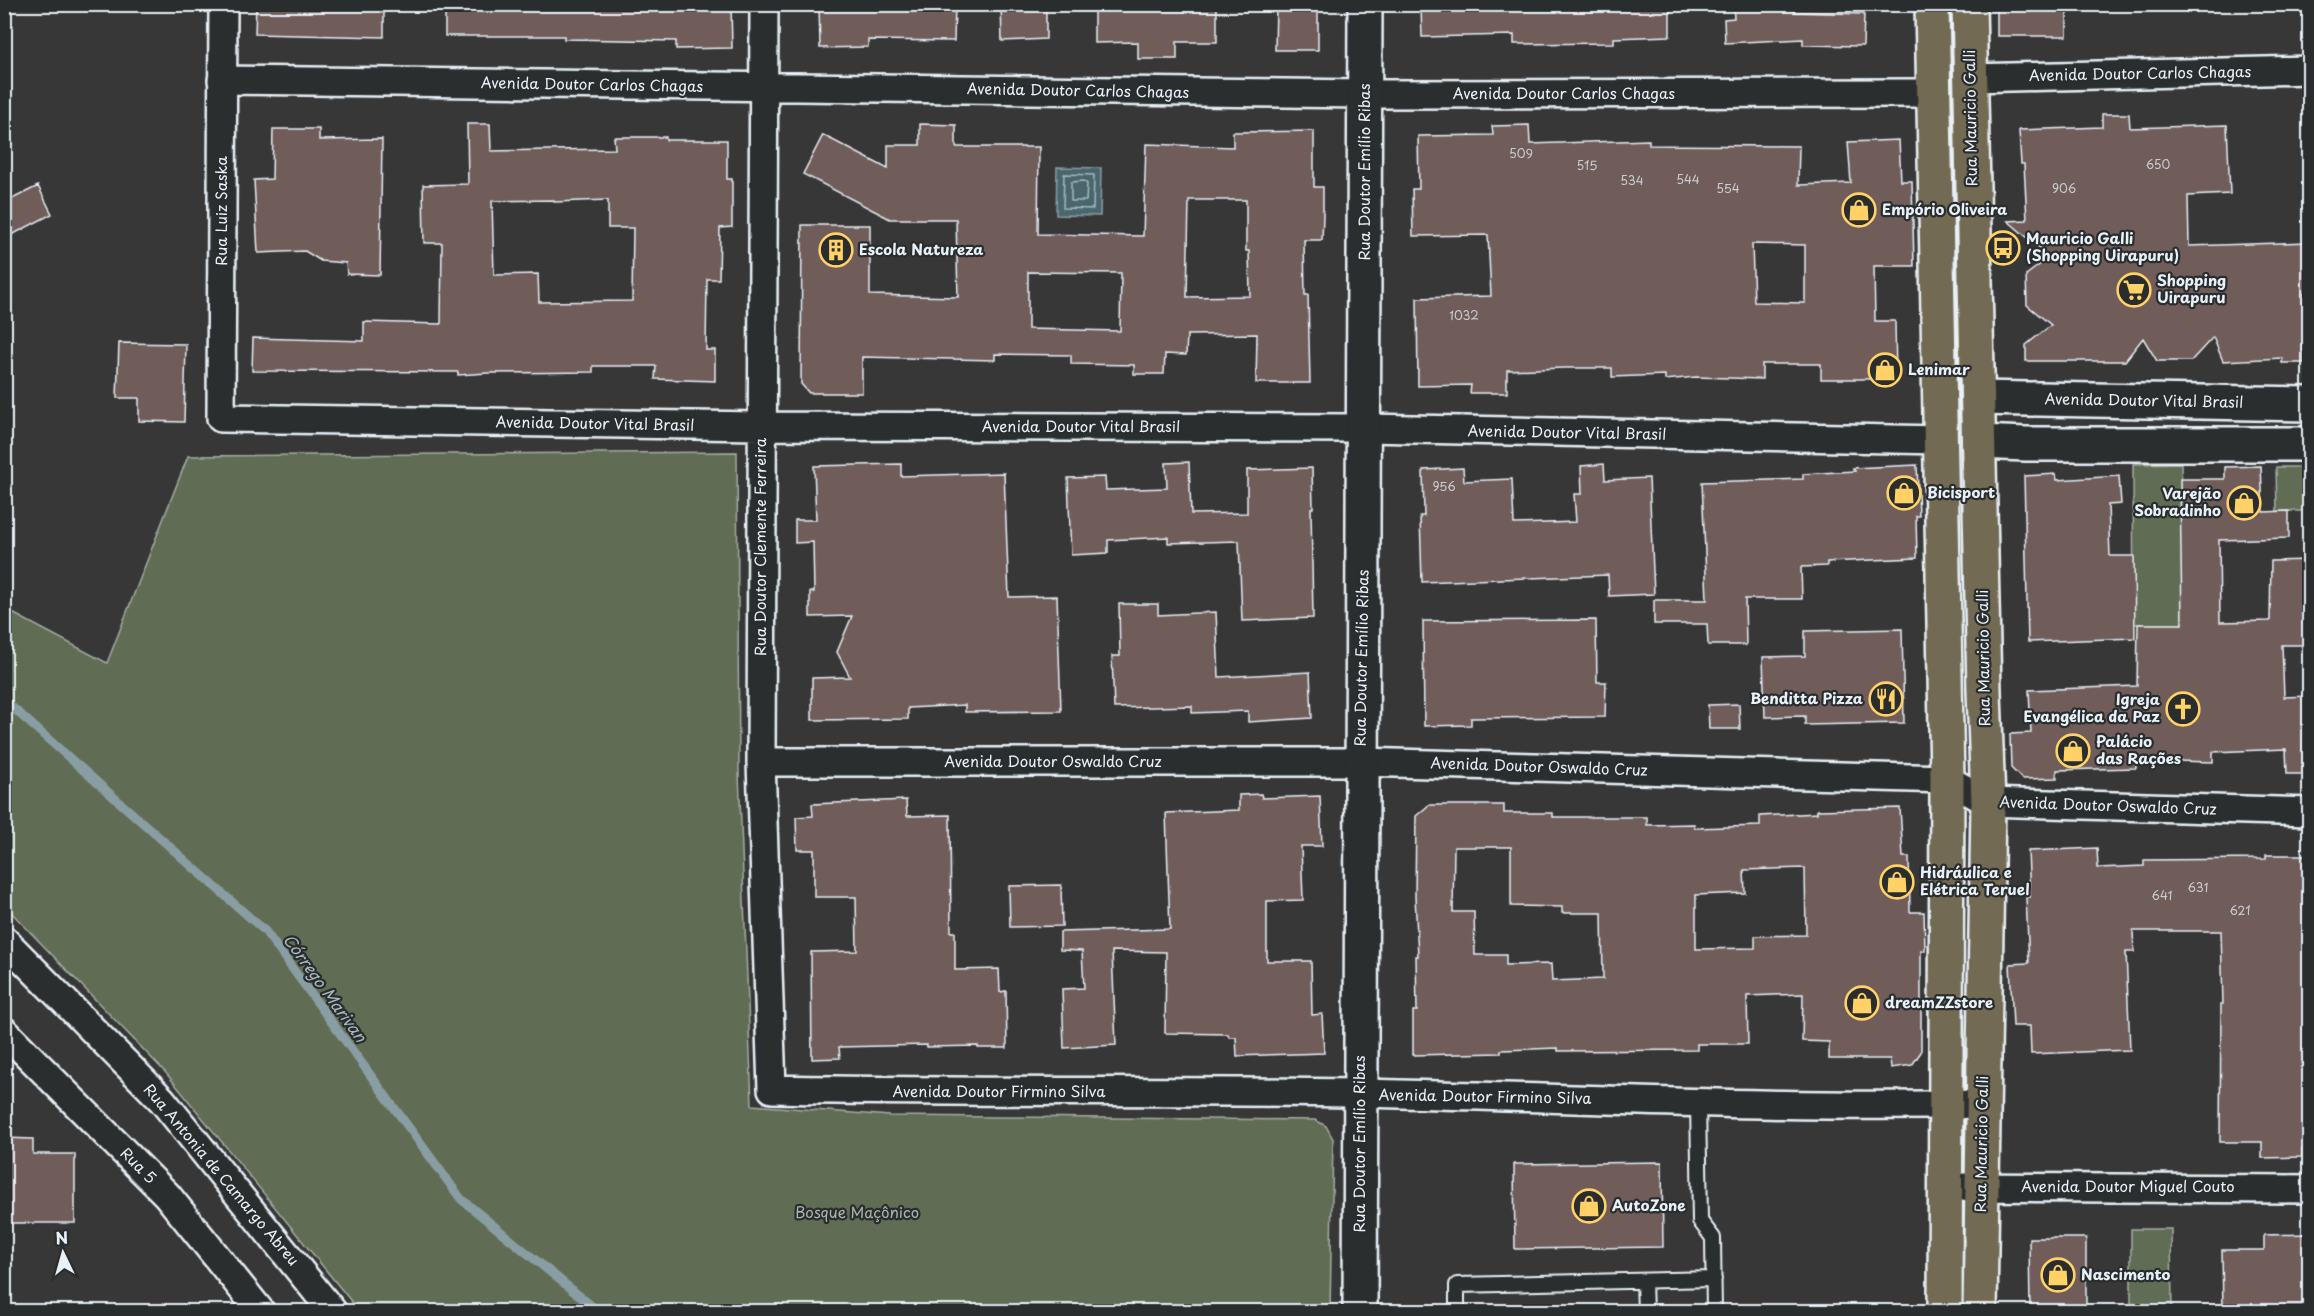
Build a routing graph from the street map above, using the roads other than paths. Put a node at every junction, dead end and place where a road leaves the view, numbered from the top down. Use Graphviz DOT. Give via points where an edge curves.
graph roads {
  1 [pos="222,4"];
  2 [pos="764,4"];
  3 [pos="1365,4"];
  4 [pos="1932,4"];
  5 [pos="1969,4"];
  6 [pos="2310,70"];
  7 [pos="1970,78"];
  8 [pos="222,80"];
  9 [pos="764,87"];
  10 [pos="1934,93"];
  11 [pos="1365,94"];
  12 [pos="1978,398"];
  13 [pos="2310,404"];
  14 [pos="221,418"];
  15 [pos="761,426"];
  16 [pos="1365,429"];
  17 [pos="1941,440"];
  18 [pos="1979,442"];
  19 [pos="2310,444"];
  20 [pos="761,762"];
  21 [pos="1361,762"];
  22 [pos="1947,778"];
  23 [pos="1988,802"];
  24 [pos="2310,812"];
  25 [pos="4,940"];
  26 [pos="4,1031"];
  27 [pos="772,1089"];
  28 [pos="1359,1093"];
  29 [pos="1698,1102"];
  30 [pos="1983,1104"];
  31 [pos="1946,1105"];
  32 [pos="1981,1186"];
  33 [pos="1946,1187"];
  34 [pos="2310,1189"];
  35 [pos="1714,1280"];
  36 [pos="1644,1281"];
  37 [pos="261,1311"];
  38 [pos="333,1311"];
  39 [pos="1360,1311"];
  40 [pos="1457,1311"];
  41 [pos="1645,1311"];
  42 [pos="1714,1311"];
  43 [pos="1945,1311"];
  44 [pos="1980,1311"];
  1 -- 8 [label="street, Rua Luiz Saska"];
  2 -- 9 [label="street, Rua Doutor Clemente Ferreira"];
  3 -- 11 [label="street, Rua Doutor Emílio Ribas"];
  4 -- 10 [label="main road"];
  5 -- 7 [label="main road, Rua Mauricio Galli"];
  6 -- 7 [label="street, Avenida Doutor Carlos Chagas"];
  7 -- 12 [label="main road, Rua Mauricio Galli"];
  8 -- 9 [label="street, Avenida Doutor Carlos Chagas"];
  8 -- 14 [label="street, Rua Luiz Saska"];
  9 -- 11 [label="street, Avenida Doutor Carlos Chagas"];
  9 -- 15 [label="street, Rua Doutor Clemente Ferreira"];
  10 -- 11 [label="street, Avenida Doutor Carlos Chagas"];
  10 -- 17 [label="main road"];
  11 -- 16 [label="street, Rua Doutor Emílio Ribas"];
  12 -- 13 [label="street, Avenida Doutor Vital Brasil"];
  12 -- 18 [label="main road, Rua Mauricio Galli"];
  14 -- 15 [label="street, Avenida Doutor Vital Brasil"];
  15 -- 16 [label="street, Avenida Doutor Vital Brasil"];
  15 -- 20 [label="street, Rua Doutor Clemente Ferreira"];
  16 -- 17 [label="street, Avenida Doutor Vital Brasil"];
  16 -- 21 [label="street, Rua Doutor Emílio Ribas"];
  17 -- 22 [label="main road"];
  18 -- 19 [label="street"];
  18 -- 23 [label="main road, Rua Mauricio Galli"];
  20 -- 21 [label="street, Avenida Doutor Oswaldo Cruz"];
  20 -- 27 [label="street, Rua Doutor Clemente Ferreira"];
  21 -- 22 [label="street, Avenida Doutor Oswaldo Cruz"];
  21 -- 28 [label="street, Rua Doutor Emílio Ribas"];
  22 -- 23 [label="street, Avenida Doutor Oswaldo Cruz"];
  22 -- 31 [label="main road"];
  23 -- 24 [label="street, Avenida Doutor Oswaldo Cruz"];
  23 -- 30 [label="main road, Rua Mauricio Galli"];
  25 -- 38 [label="street, Rua Antonia de Camargo Abreu" via="162,1100"];
  26 -- 37 [label="street, Rua 5" via="166,1195"];
  27 -- 28 [label="street, Avenida Doutor Firmino Silva"];
  28 -- 29 [label="street, Avenida Doutor Firmino Silva"];
  28 -- 39 [label="street, Rua Doutor Emílio Ribas"];
  29 -- 31 [label="street, Avenida Doutor Firmino Silva"];
  29 -- 35 [label="lane" via="1700,1221 1713,1238"];
  30 -- 31 [label="street, Avenida Doutor Firmino Silva"];
  30 -- 32 [label="main road, Rua Mauricio Galli"];
  31 -- 33 [label="main road"];
  32 -- 33 [label="street, Avenida Doutor Miguel Couto"];
  32 -- 34 [label="street, Avenida Doutor Miguel Couto"];
  32 -- 44 [label="main road, Rua Mauricio Galli"];
  33 -- 43 [label="main road"];
  35 -- 36 [label="lane"];
  35 -- 42 [label="lane"];
  36 -- 40 [label="lane" via="1457,1285"];
  36 -- 41 [label="lane"];
}
